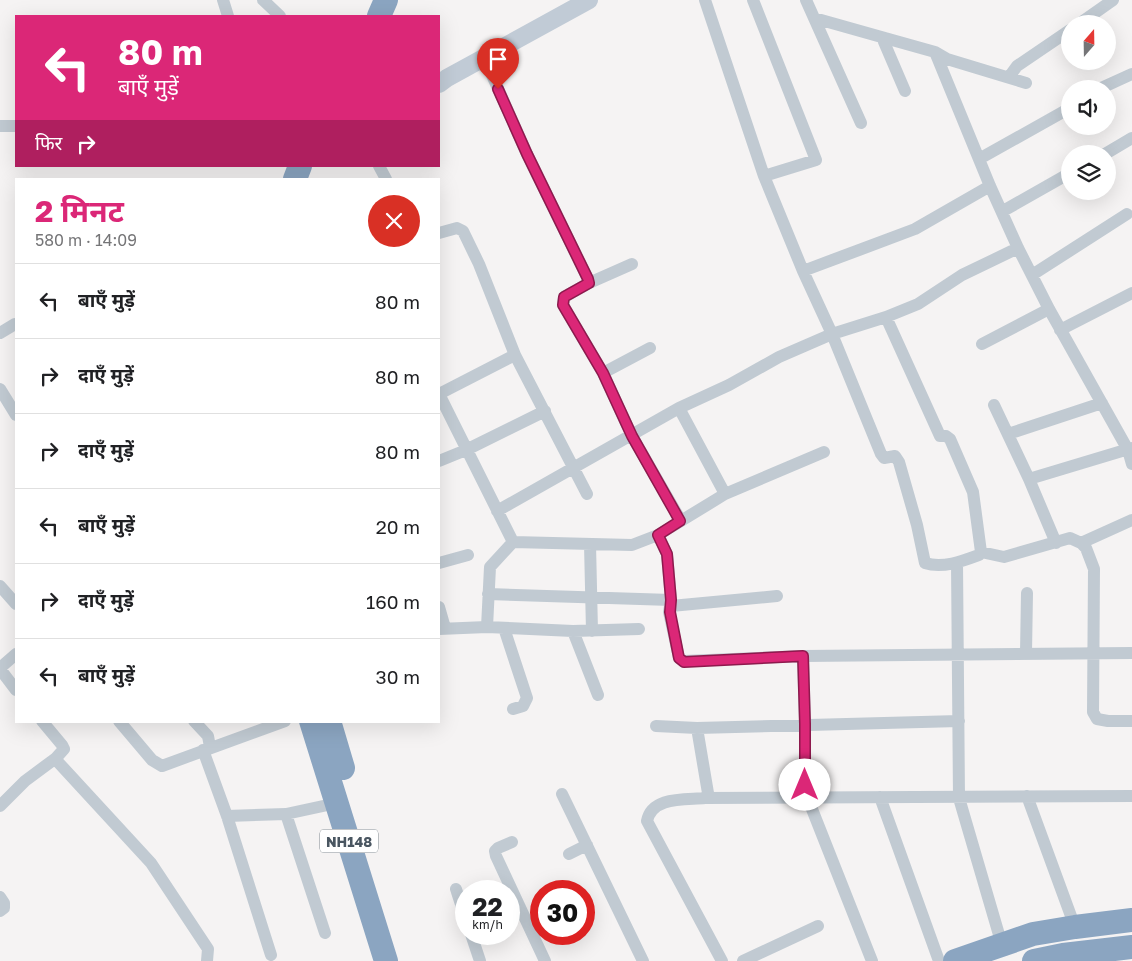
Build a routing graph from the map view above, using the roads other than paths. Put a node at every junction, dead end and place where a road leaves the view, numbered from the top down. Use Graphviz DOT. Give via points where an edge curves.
graph roads {
  1 [pos="223,0"];
  2 [pos="263,0"];
  3 [pos="370,0"];
  4 [pos="386,0"];
  5 [pos="589,0"];
  6 [pos="705,0"];
  7 [pos="754,0"];
  8 [pos="806,0"];
  9 [pos="1113,0"];
  10 [pos="1098,4"];
  11 [pos="228,15"];
  12 [pos="279,15"];
  13 [pos="363,15"];
  14 [pos="379,15"];
  15 [pos="1088,15"];
  16 [pos="814,18"];
  17 [pos="1061,36"];
  18 [pos="885,38"];
  19 [pos="935,52"];
  20 [pos="484,57"];
  21 [pos="1132,74"];
  22 [pos="1009,77"];
  23 [pos="1116,81"];
  24 [pos="440,83"];
  25 [pos="1026,83"];
  26 [pos="905,91"];
  27 [pos="1061,113"];
  28 [pos="861,123"];
  29 [pos="0,126"];
  30 [pos="15,126"];
  31 [pos="1132,138"];
  32 [pos="1116,147"];
  33 [pos="979,159"];
  34 [pos="764,176"];
  35 [pos="1061,178"];
  36 [pos="990,186"];
  37 [pos="1002,211"];
  38 [pos="1127,214"];
  39 [pos="440,233"];
  40 [pos="1018,248"];
  41 [pos="632,264"];
  42 [pos="803,270"];
  43 [pos="1032,275"];
  44 [pos="589,283"];
  45 [pos="1132,293"];
  46 [pos="1049,309"];
  47 [pos="886,318"];
  48 [pos="15,324"];
  49 [pos="1060,330"];
  50 [pos="0,333"];
  51 [pos="832,334"];
  52 [pos="982,344"];
  53 [pos="650,348"];
  54 [pos="515,355"];
  55 [pos="603,373"];
  56 [pos="0,389"];
  57 [pos="440,393"];
  58 [pos="440,396"];
  59 [pos="1102,403"];
  60 [pos="994,405"];
  61 [pos="679,408"];
  62 [pos="545,411"];
  63 [pos="15,413"];
  64 [pos="1008,434"];
  65 [pos="632,436"];
  66 [pos="1130,449"];
  67 [pos="466,450"];
  68 [pos="824,452"];
  69 [pos="440,461"];
  70 [pos="1132,464"];
  71 [pos="574,468"];
  72 [pos="1029,479"];
  73 [pos="587,494"];
  74 [pos="725,494"];
  75 [pos="497,511"];
  76 [pos="1132,520"];
  77 [pos="680,521"];
  78 [pos="658,535"];
  79 [pos="513,542"];
  80 [pos="1056,543"];
  81 [pos="1081,543"];
  82 [pos="590,544"];
  83 [pos="981,552"];
  84 [pos="468,555"];
  85 [pos="440,563"];
  86 [pos="958,563"];
  87 [pos="0,586"];
  88 [pos="1027,593"];
  89 [pos="488,594"];
  90 [pos="777,596"];
  91 [pos="592,598"];
  92 [pos="15,603"];
  93 [pos="671,603"];
  94 [pos="440,614"];
  95 [pos="486,628"];
  96 [pos="504,628"];
  97 [pos="442,629"];
  98 [pos="640,629"];
  99 [pos="573,631"];
  100 [pos="592,631"];
  101 [pos="1026,653"];
  102 [pos="1094,653"];
  103 [pos="1132,653"];
  104 [pos="15,655"];
  105 [pos="959,655"];
  106 [pos="803,656"];
  107 [pos="0,669"];
  108 [pos="15,689"];
  109 [pos="598,695"];
  110 [pos="512,708"];
  111 [pos="959,721"];
  112 [pos="1132,721"];
  113 [pos="44,723"];
  114 [pos="121,723"];
  115 [pos="196,723"];
  116 [pos="273,723"];
  117 [pos="312,723"];
  118 [pos="330,723"];
  119 [pos="805,724"];
  120 [pos="256,726"];
  121 [pos="656,726"];
  122 [pos="697,728"];
  123 [pos="207,749"];
  124 [pos="56,758"];
  125 [pos="562,794"];
  126 [pos="1027,796"];
  127 [pos="1132,796"];
  128 [pos="705,798"];
  129 [pos="880,798"];
  130 [pos="959,798"];
  131 [pos="808,799"];
  132 [pos="337,804"];
  133 [pos="0,806"];
  134 [pos="286,814"];
  135 [pos="226,816"];
  136 [pos="512,842"];
  137 [pos="587,845"];
  138 [pos="570,854"];
  139 [pos="0,897"];
  140 [pos="0,911"];
  141 [pos="1132,920"];
  142 [pos="818,926"];
  143 [pos="1080,926"];
  144 [pos="325,934"];
  145 [pos="475,945"];
  146 [pos="1002,945"];
  147 [pos="1132,947"];
  148 [pos="271,955"];
  149 [pos="207,961"];
  150 [pos="386,961"];
  151 [pos="400,961"];
  152 [pos="480,961"];
  153 [pos="545,961"];
  154 [pos="643,961"];
  155 [pos="722,961"];
  156 [pos="743,961"];
  157 [pos="872,961"];
  158 [pos="939,961"];
  159 [pos="955,961"];
  160 [pos="1034,961"];
  161 [pos="1092,961"];
  1 -- 11 [label="street"];
  2 -- 12 [label="street"];
  3 -- 13 [label="highway"];
  4 -- 14 [label="highway"];
  5 -- 20 [label="street"];
  6 -- 34 [label="street"];
  7 -- 34 [label="street" via="816,160"];
  8 -- 16 [label="street"];
  9 -- 10 [label="street"];
  10 -- 15 [label="street"];
  16 -- 18 [label="street"];
  16 -- 28 [label="street"];
  17 -- 22 [label="street" via="1017,66"];
  18 -- 19 [label="street"];
  18 -- 26 [label="street"];
  19 -- 22 [label="street" via="947,59"];
  19 -- 33 [label="street"];
  20 -- 24 [label="street"];
  20 -- 44 [label="street"];
  21 -- 23 [label="street"];
  22 -- 25 [label="street"];
  27 -- 33 [label="street"];
  29 -- 30 [label="street"];
  31 -- 32 [label="street"];
  33 -- 36 [label="street"];
  34 -- 42 [label="street"];
  35 -- 37 [label="street"];
  36 -- 37 [label="street"];
  36 -- 42 [label="street" via="914,229"];
  37 -- 40 [label="street"];
  38 -- 43 [label="street"];
  39 -- 54 [label="street" via="457,228 463,231"];
  40 -- 43 [label="street"];
  40 -- 47 [label="street" via="962,275 918,304"];
  41 -- 44 [label="street"];
  42 -- 51 [label="street"];
  43 -- 46 [label="street"];
  44 -- 55 [label="street" via="564,297 563,305"];
  45 -- 49 [label="street"];
  46 -- 49 [label="street"];
  46 -- 52 [label="street"];
  47 -- 51 [label="street"];
  47 -- 83 [label="street" via="940,436 950,439 962,466 972,492"];
  48 -- 50 [label="street"];
  49 -- 59 [label="street"];
  51 -- 61 [label="street"];
  51 -- 86 [label="street" via="881,454 884,458 896,456 899,462 925,563"];
  53 -- 55 [label="street"];
  54 -- 57 [label="street"];
  54 -- 62 [label="street"];
  55 -- 65 [label="street"];
  56 -- 63 [label="street"];
  58 -- 67 [label="street"];
  59 -- 64 [label="street"];
  59 -- 66 [label="street"];
  60 -- 64 [label="street"];
  61 -- 65 [label="street"];
  61 -- 74 [label="street"];
  62 -- 67 [label="street"];
  62 -- 71 [label="street"];
  64 -- 72 [label="street"];
  65 -- 71 [label="street"];
  65 -- 77 [label="street"];
  66 -- 70 [label="street"];
  66 -- 72 [label="street"];
  67 -- 69 [label="street"];
  67 -- 75 [label="street"];
  68 -- 74 [label="street"];
  71 -- 73 [label="street"];
  71 -- 75 [label="street"];
  72 -- 80 [label="street"];
  74 -- 77 [label="street"];
  75 -- 79 [label="street"];
  76 -- 81 [label="street"];
  77 -- 78 [label="street"];
  78 -- 82 [label="street" via="632,545"];
  78 -- 93 [label="street" via="667,554"];
  79 -- 82 [label="street"];
  79 -- 89 [label="street" via="490,567"];
  80 -- 81 [label="street" via="1070,538"];
  80 -- 83 [label="street" via="1004,558"];
  81 -- 102 [label="street" via="1094,569"];
  82 -- 91 [label="street"];
  83 -- 86 [label="street" via="979,556"];
  84 -- 85 [label="street"];
  86 -- 105 [label="street"];
  87 -- 92 [label="street"];
  88 -- 101 [label="street"];
  89 -- 91 [label="street"];
  89 -- 95 [label="street"];
  90 -- 93 [label="street"];
  91 -- 93 [label="street"];
  91 -- 100 [label="street"];
  93 -- 106 [label="street" via="679,658 684,662"];
  94 -- 97 [label="street"];
  95 -- 96 [label="street"];
  95 -- 97 [label="street"];
  96 -- 99 [label="street"];
  96 -- 110 [label="street" via="527,698 523,706"];
  98 -- 100 [label="street"];
  99 -- 100 [label="street"];
  99 -- 109 [label="street"];
  101 -- 102 [label="street"];
  101 -- 105 [label="street"];
  102 -- 103 [label="street"];
  102 -- 112 [label="street" via="1093,712 1097,719"];
  104 -- 107 [label="street"];
  105 -- 106 [label="street"];
  105 -- 111 [label="street"];
  106 -- 119 [label="street"];
  107 -- 108 [label="street"];
  111 -- 119 [label="street"];
  111 -- 130 [label="street"];
  113 -- 124 [label="street" via="64,749"];
  114 -- 123 [label="street" via="152,760 162,766"];
  115 -- 123 [label="street" via="208,736"];
  116 -- 120 [label="street"];
  117 -- 132 [label="highway, NH148"];
  118 -- 151 [label="highway, NH148"];
  119 -- 122 [label="street"];
  119 -- 131 [label="street"];
  120 -- 123 [label="street" via="222,745"];
  121 -- 122 [label="street"];
  122 -- 128 [label="street" via="708,793"];
  123 -- 135 [label="street"];
  124 -- 133 [label="street" via="25,781"];
  124 -- 149 [label="street" via="151,863 208,949"];
  125 -- 137 [label="street"];
  126 -- 127 [label="street"];
  126 -- 130 [label="street"];
  126 -- 143 [label="street"];
  128 -- 131 [label="street"];
  128 -- 155 [label="street" via="661,802 648,812 646,821"];
  129 -- 130 [label="street"];
  129 -- 131 [label="street"];
  129 -- 158 [label="street"];
  130 -- 146 [label="street"];
  131 -- 157 [label="street"];
  132 -- 134 [label="street"];
  132 -- 150 [label="highway, NH148"];
  134 -- 135 [label="street"];
  134 -- 144 [label="street"];
  135 -- 148 [label="street"];
  136 -- 153 [label="street" via="498,848 496,856"];
  137 -- 138 [label="street"];
  137 -- 154 [label="street"];
  139 -- 140 [label="street" via="4,908"];
  141 -- 143 [label="highway"];
  142 -- 156 [label="street"];
  143 -- 146 [label="highway" via="1033,934"];
  143 -- 161 [label="highway"];
  145 -- 152 [label="street"];
  146 -- 159 [label="highway"];
  147 -- 160 [label="highway"];
}
